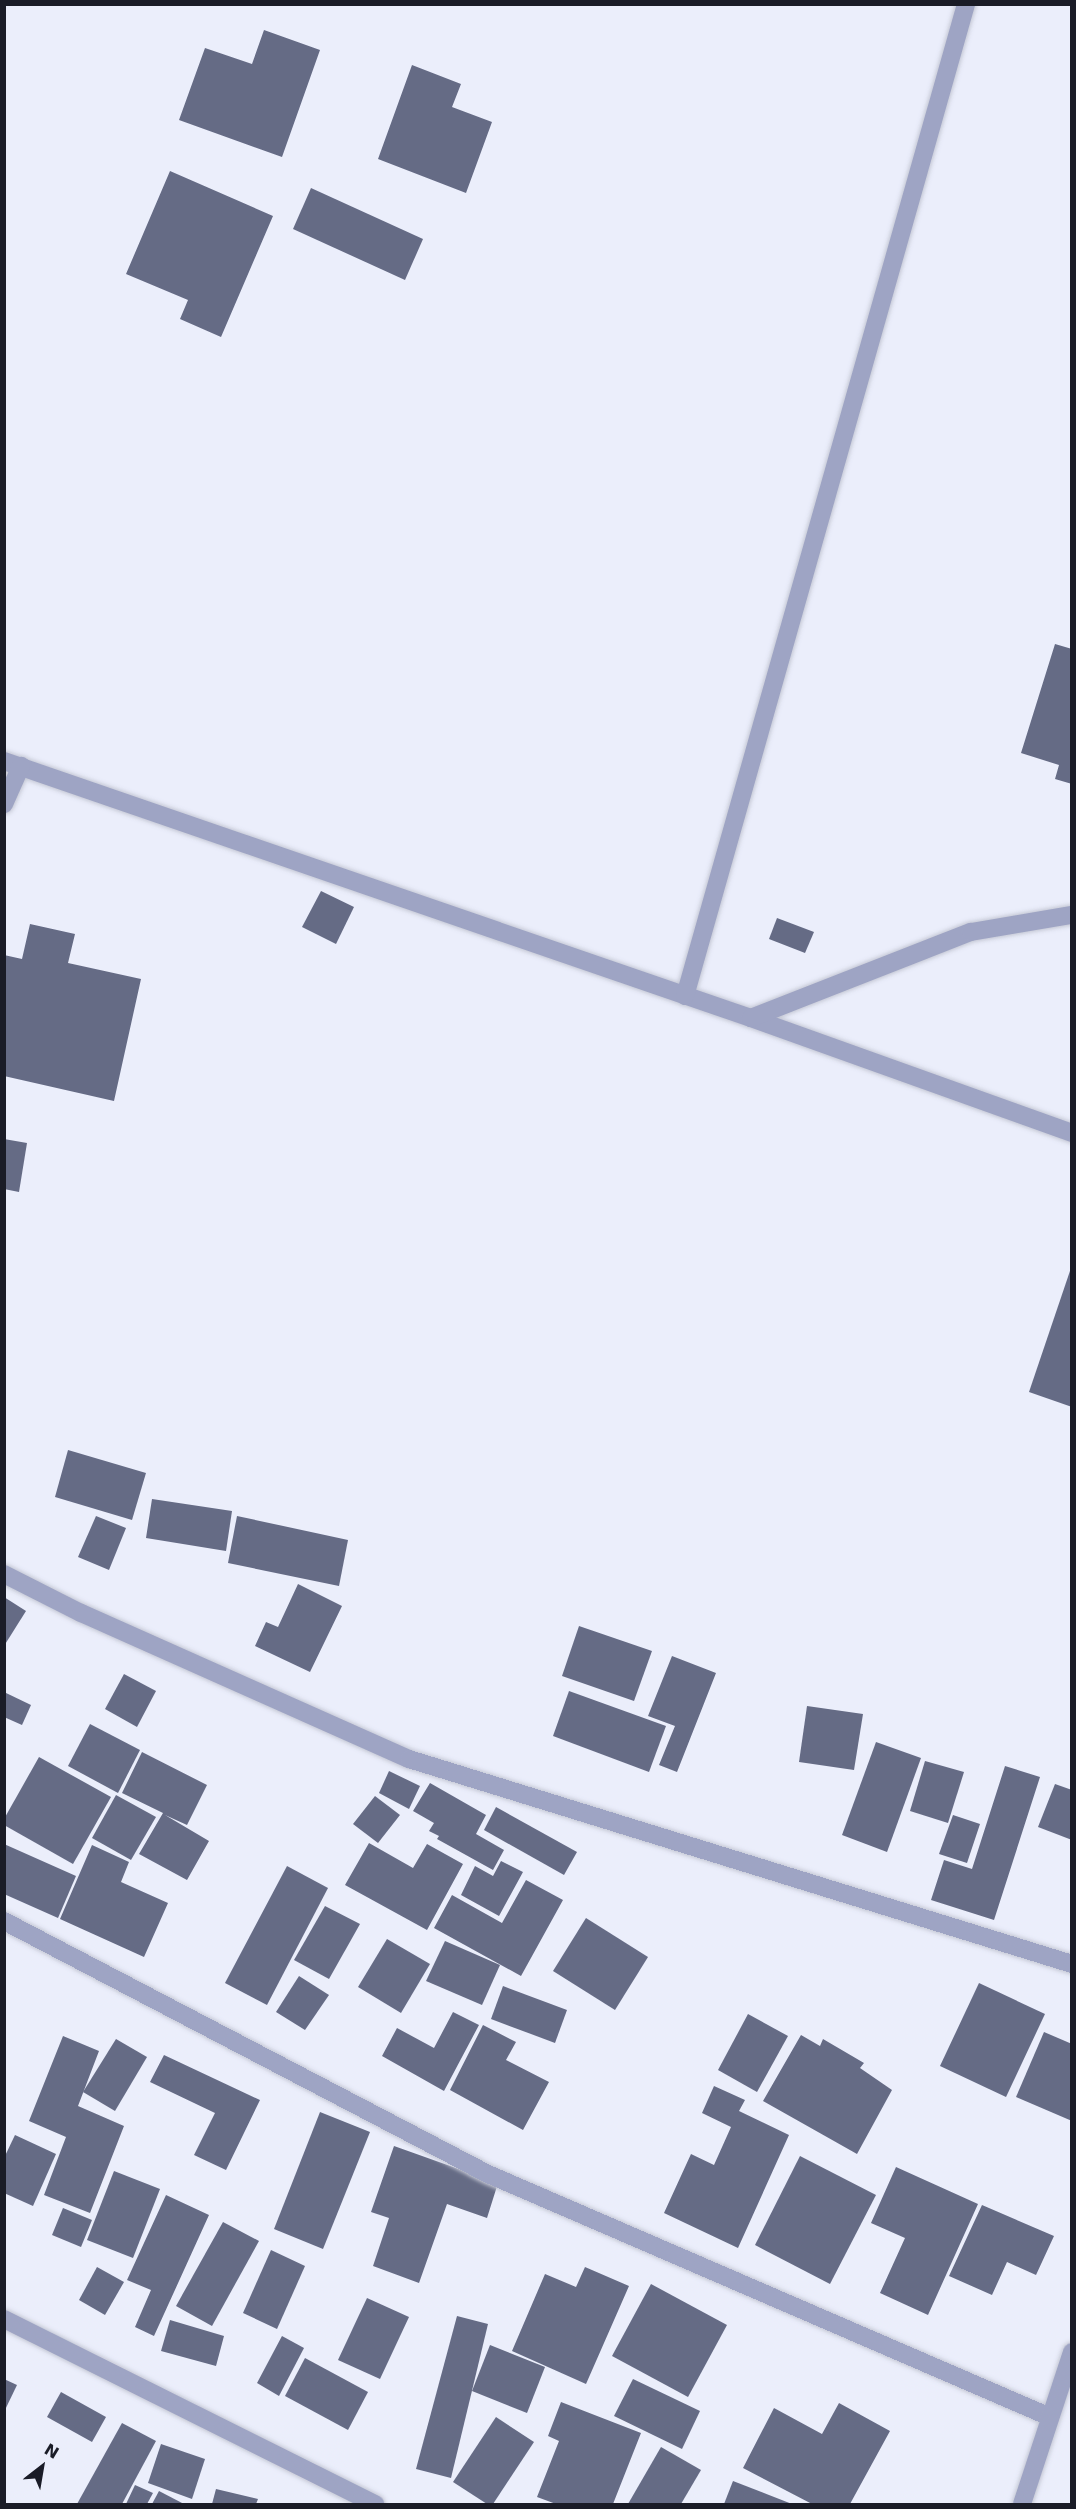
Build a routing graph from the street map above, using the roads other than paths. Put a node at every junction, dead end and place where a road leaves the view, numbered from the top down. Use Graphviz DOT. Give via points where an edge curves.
graph roads {
  1 [pos="966,4"];
  2 [pos="13,764"];
  3 [pos="4,804"];
  4 [pos="1071,915"];
  5 [pos="685,996"];
  6 [pos="751,1018"];
  7 [pos="1071,1133"];
  8 [pos="4,1574"];
  9 [pos="4,1921"];
  10 [pos="1071,1964"];
  11 [pos="4,2319"];
  12 [pos="1071,2352"];
  13 [pos="1050,2417"];
  14 [pos="375,2505"];
  15 [pos="1022,2505"];
  1 -- 5 [label="street"];
  2 -- 3 [label="street"];
  2 -- 5 [label="street"];
  4 -- 6 [label="street" via="971,932"];
  5 -- 6 [label="street"];
  6 -- 7 [label="street"];
  8 -- 10 [label="street" via="81,1613 409,1759"];
  9 -- 13 [label="street" via="488,2174"];
  11 -- 14 [label="street"];
  12 -- 13 [label="street"];
  13 -- 15 [label="street"];
}
